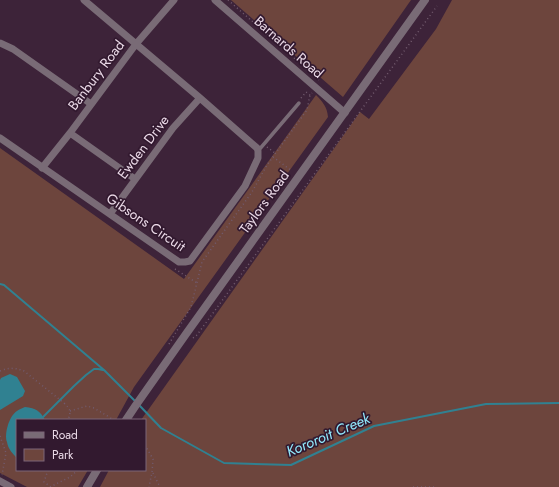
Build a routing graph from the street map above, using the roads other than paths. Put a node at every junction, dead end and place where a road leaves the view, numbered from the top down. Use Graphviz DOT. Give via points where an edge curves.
graph roads {
  1 [pos="84,0"];
  2 [pos="174,0"];
  3 [pos="215,0"];
  4 [pos="425,0"];
  5 [pos="0,43"];
  6 [pos="136,44"];
  7 [pos="200,98"];
  8 [pos="299,103"];
  9 [pos="91,104"];
  10 [pos="345,113"];
  11 [pos="70,133"];
  12 [pos="0,138"];
  13 [pos="258,151"];
  14 [pos="42,168"];
  15 [pos="135,179"];
  16 [pos="110,214"];
  17 [pos="127,419"];
  18 [pos="95,471"];
  19 [pos="0,481"];
  20 [pos="12,487"];
  21 [pos="87,487"];
  1 -- 6 [label="street"];
  2 -- 6 [label="street, Banbury Road"];
  3 -- 10 [label="street, Barnards Road"];
  4 -- 10 [label="street, Taylors Road"];
  5 -- 9 [label="street" via="13,49"];
  6 -- 7 [label="street"];
  6 -- 9 [label="street, Banbury Road"];
  7 -- 13 [label="street"];
  7 -- 15 [label="street, Ewden Drive" via="173,128"];
  8 -- 13 [label="lane"];
  9 -- 11 [label="street, Banbury Road"];
  10 -- 17 [label="street, Taylors Road"];
  11 -- 14 [label="street, Banbury Road"];
  11 -- 15 [label="street"];
  12 -- 14 [label="street, Gibsons Circuit"];
  13 -- 16 [label="street, Gibsons Circuit" via="258,158 245,186 190,261 179,262"];
  14 -- 16 [label="street, Gibsons Circuit"];
  15 -- 16 [label="street, Ewden Drive"];
  18 -- 21 [label="street"];
  19 -- 20 [label="street"];
}
